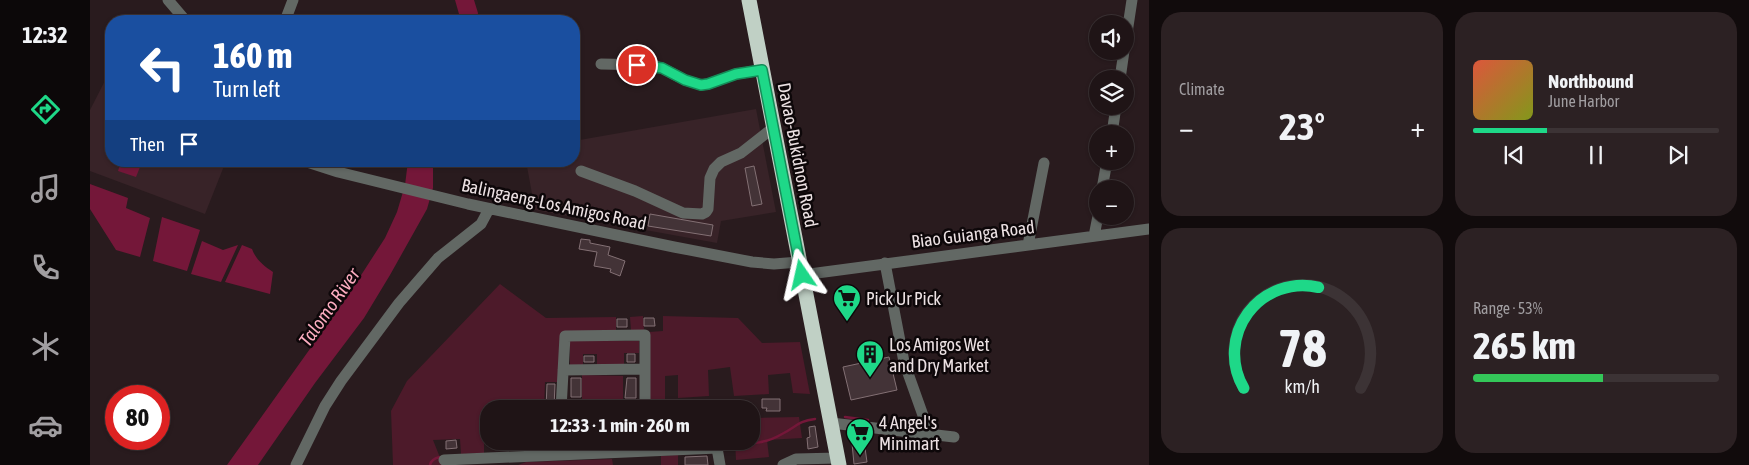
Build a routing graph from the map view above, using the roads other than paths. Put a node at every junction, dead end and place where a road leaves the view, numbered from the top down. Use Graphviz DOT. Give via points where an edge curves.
graph roads {
  1 [pos="168,0"];
  2 [pos="293,0"];
  3 [pos="749,0"];
  4 [pos="1132,0"];
  5 [pos="181,15"];
  6 [pos="287,15"];
  7 [pos="1130,15"];
  8 [pos="601,64"];
  9 [pos="762,70"];
  10 [pos="774,128"];
  11 [pos="1044,162"];
  12 [pos="321,167"];
  13 [pos="581,171"];
  14 [pos="489,209"];
  15 [pos="1096,225"];
  16 [pos="1149,229"];
  17 [pos="1094,236"];
  18 [pos="1028,245"];
  19 [pos="885,263"];
  20 [pos="800,268"];
  21 [pos="645,369"];
  22 [pos="563,370"];
  23 [pos="561,400"];
  24 [pos="645,400"];
  25 [pos="831,423"];
  26 [pos="930,435"];
  27 [pos="954,437"];
  28 [pos="559,450"];
  29 [pos="607,450"];
  30 [pos="716,450"];
  31 [pos="559,455"];
  32 [pos="444,460"];
  33 [pos="513,461"];
  34 [pos="838,462"];
  35 [pos="296,465"];
  36 [pos="720,465"];
  37 [pos="783,465"];
  1 -- 5 [label="street"];
  2 -- 6 [label="street"];
  3 -- 9 [label="highway, Davao-Bukidnon Road"];
  4 -- 7 [label="street"];
  8 -- 9 [label="street" via="651,65 701,85"];
  9 -- 10 [label="highway, Davao-Bukidnon Road"];
  10 -- 13 [label="street" via="714,169 710,178 708,209 702,214 683,213"];
  10 -- 20 [label="highway, Davao-Bukidnon Road"];
  11 -- 18 [label="street"];
  12 -- 14 [label="street, Balingaeng-Los Amigos Road"];
  14 -- 20 [label="street, Balingaeng-Los Amigos Road" via="752,262"];
  14 -- 35 [label="street" via="481,224 438,258 361,354 325,406"];
  15 -- 17 [label="street"];
  16 -- 17 [label="street, Biao Guianga Road"];
  17 -- 18 [label="street, Biao Guianga Road"];
  18 -- 19 [label="street, Biao Guianga Road"];
  19 -- 20 [label="street, Biao Guianga Road"];
  19 -- 26 [label="street" via="904,362"];
  20 -- 25 [label="highway, Davao-Bukidnon Road"];
  21 -- 22 [label="street"];
  21 -- 22 [label="street" via="645,335 565,336"];
  21 -- 24 [label="street"];
  22 -- 23 [label="street"];
  25 -- 26 [label="street"];
  25 -- 34 [label="highway, Davao-Bukidnon Road"];
  26 -- 27 [label="street"];
  28 -- 31 [label="street"];
  29 -- 31 [label="street"];
  30 -- 36 [label="street"];
  31 -- 33 [label="street"];
  32 -- 33 [label="street"];
  34 -- 37 [label="street" via="796,460"];
}
